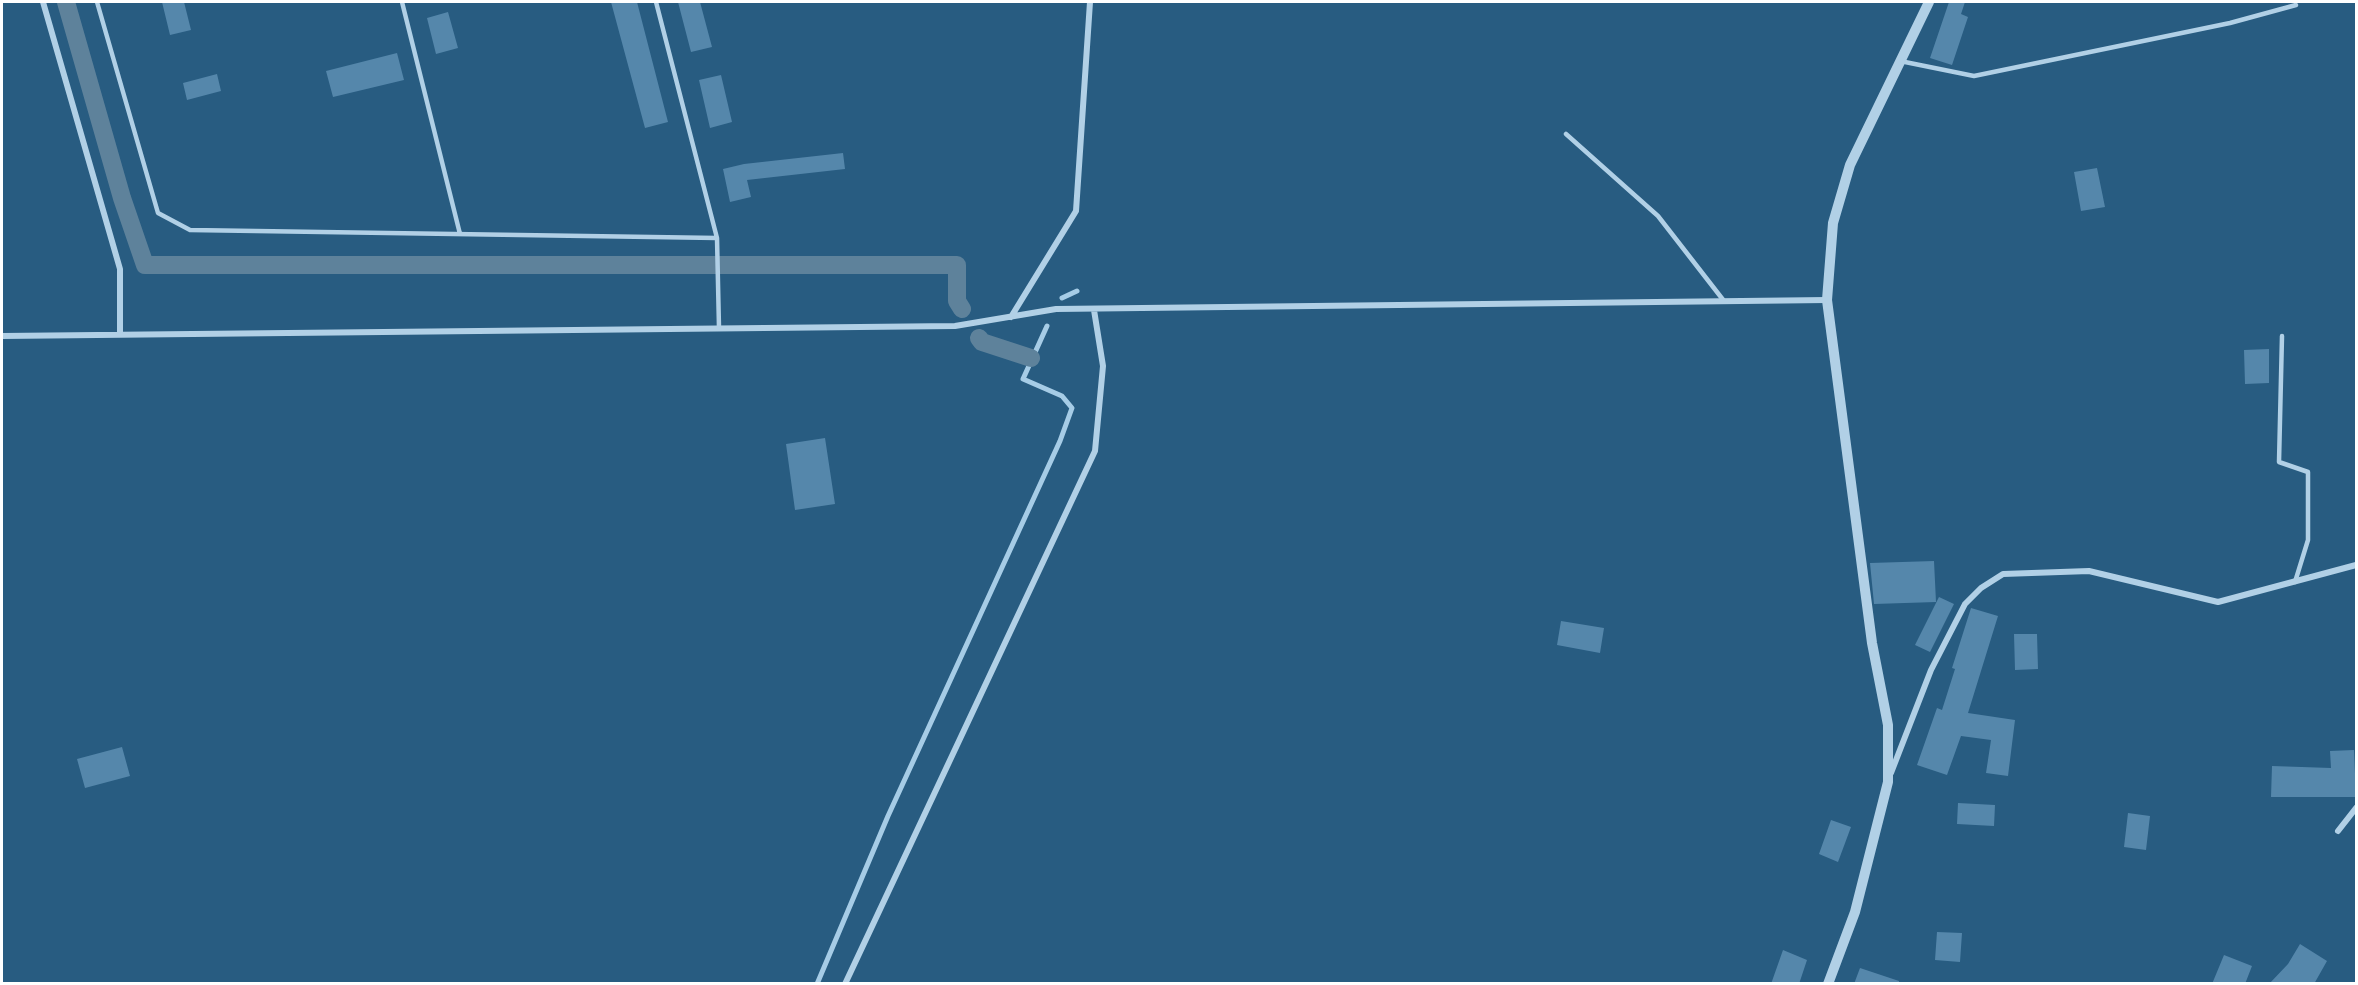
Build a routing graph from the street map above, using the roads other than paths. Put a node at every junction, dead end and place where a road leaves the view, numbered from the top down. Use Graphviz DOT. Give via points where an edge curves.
graph roads {
  1 [pos="43,2"];
  2 [pos="97,2"];
  3 [pos="402,2"];
  4 [pos="656,2"];
  5 [pos="1090,2"];
  6 [pos="1929,2"];
  7 [pos="2296,5"];
  8 [pos="1900,61"];
  9 [pos="1566,135"];
  10 [pos="460,234"];
  11 [pos="717,239"];
  12 [pos="1827,300"];
  13 [pos="1725,301"];
  14 [pos="1094,310"];
  15 [pos="1011,317"];
  16 [pos="719,328"];
  17 [pos="120,334"];
  18 [pos="2,336"];
  19 [pos="2282,336"];
  20 [pos="2356,565"];
  21 [pos="2295,582"];
  22 [pos="1888,782"];
  23 [pos="2356,808"];
  24 [pos="2338,831"];
  25 [pos="845,984"];
  26 [pos="1828,984"];
  1 -- 17 [label="street" via="120,269"];
  2 -- 10 [label="lane" via="158,213 190,230"];
  3 -- 10 [label="lane"];
  4 -- 11 [label="lane"];
  5 -- 15 [label="street" via="1076,212"];
  6 -- 8 [label="street"];
  7 -- 8 [label="lane" via="2230,23 1974,76"];
  8 -- 12 [label="street" via="1850,165 1833,223"];
  9 -- 13 [label="lane" via="1658,216"];
  10 -- 11 [label="lane"];
  11 -- 16 [label="lane"];
  12 -- 13 [label="street"];
  12 -- 22 [label="street" via="1872,643 1888,725"];
  13 -- 14 [label="street"];
  14 -- 15 [label="street" via="1056,309"];
  14 -- 25 [label="street" via="1103,366 1095,451"];
  15 -- 16 [label="street" via="955,326"];
  16 -- 17 [label="street"];
  17 -- 18 [label="street"];
  19 -- 21 [label="lane" via="2279,462 2308,472 2308,540"];
  20 -- 21 [label="street"];
  21 -- 22 [label="street" via="2218,602 2089,571 2003,574 1980,588 1965,604 1931,670"];
  22 -- 26 [label="street" via="1855,912"];
  23 -- 24 [label="street"];
}
